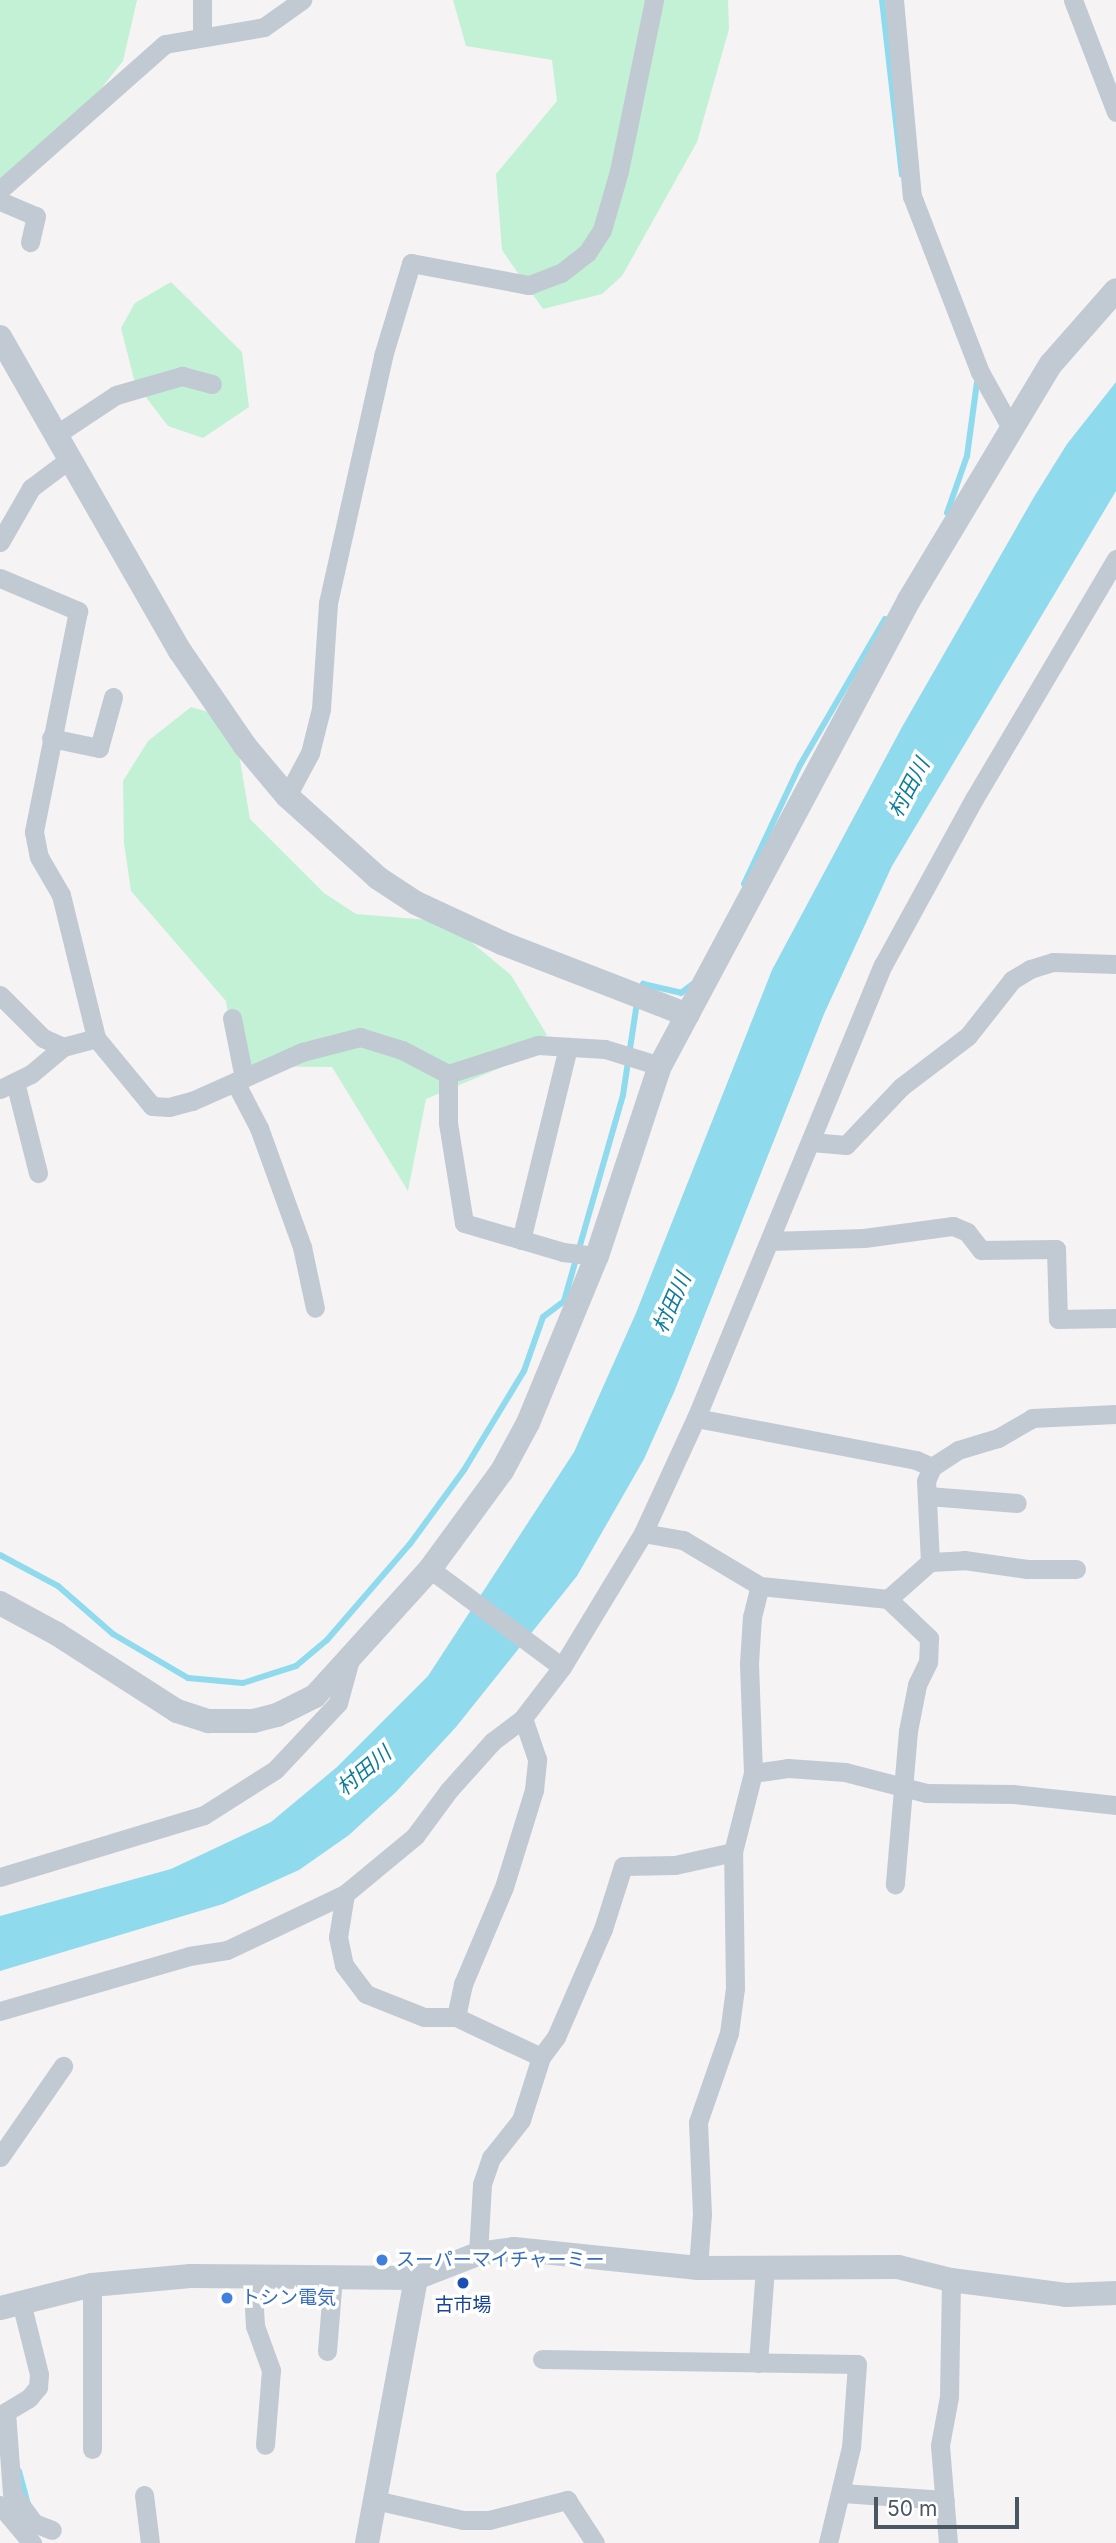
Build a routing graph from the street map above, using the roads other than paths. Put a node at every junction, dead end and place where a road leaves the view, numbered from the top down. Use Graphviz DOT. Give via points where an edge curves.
graph roads {
  1 [pos="202,0"];
  2 [pos="302,0"];
  3 [pos="654,0"];
  4 [pos="894,0"];
  5 [pos="1073,0"];
  6 [pos="202,36"];
  7 [pos="1116,112"];
  8 [pos="0,190"];
  9 [pos="0,201"];
  10 [pos="30,242"];
  11 [pos="1116,290"];
  12 [pos="0,337"];
  13 [pos="212,384"];
  14 [pos="1011,428"];
  15 [pos="54,436"];
  16 [pos="67,461"];
  17 [pos="0,542"];
  18 [pos="1116,559"];
  19 [pos="0,579"];
  20 [pos="113,697"];
  21 [pos="51,738"];
  22 [pos="287,796"];
  23 [pos="1116,964"];
  24 [pos="0,995"];
  25 [pos="688,1015"];
  26 [pos="232,1018"];
  27 [pos="96,1038"];
  28 [pos="63,1047"];
  29 [pos="568,1047"];
  30 [pos="660,1066"];
  31 [pos="448,1074"];
  32 [pos="240,1080"];
  33 [pos="7,1086"];
  34 [pos="811,1142"];
  35 [pos="38,1172"];
  36 [pos="521,1240"];
  37 [pos="770,1241"];
  38 [pos="597,1256"];
  39 [pos="315,1308"];
  40 [pos="1116,1318"];
  41 [pos="1116,1414"];
  42 [pos="696,1418"];
  43 [pos="932,1467"];
  44 [pos="928,1496"];
  45 [pos="1017,1503"];
  46 [pos="643,1533"];
  47 [pos="930,1562"];
  48 [pos="430,1569"];
  49 [pos="1076,1569"];
  50 [pos="760,1587"];
  51 [pos="888,1599"];
  52 [pos="0,1603"];
  53 [pos="350,1659"];
  54 [pos="562,1667"];
  55 [pos="523,1718"];
  56 [pos="753,1773"];
  57 [pos="905,1787"];
  58 [pos="1116,1805"];
  59 [pos="733,1852"];
  60 [pos="0,1877"];
  61 [pos="895,1884"];
  62 [pos="345,1894"];
  63 [pos="0,2011"];
  64 [pos="456,2017"];
  65 [pos="541,2057"];
  66 [pos="63,2066"];
  67 [pos="0,2157"];
  68 [pos="478,2254"];
  69 [pos="765,2268"];
  70 [pos="698,2269"];
  71 [pos="252,2274"];
  72 [pos="333,2277"];
  73 [pos="416,2278"];
  74 [pos="951,2280"];
  75 [pos="92,2285"];
  76 [pos="1116,2293"];
  77 [pos="10,2305"];
  78 [pos="327,2351"];
  79 [pos="542,2358"];
  80 [pos="758,2363"];
  81 [pos="265,2445"];
  82 [pos="92,2449"];
  83 [pos="842,2493"];
  84 [pos="144,2495"];
  85 [pos="375,2500"];
  86 [pos="945,2500"];
  87 [pos="0,2505"];
  88 [pos="52,2530"];
  89 [pos="32,2543"];
  90 [pos="150,2543"];
  91 [pos="367,2543"];
  92 [pos="595,2543"];
  93 [pos="828,2543"];
  94 [pos="948,2543"];
  1 -- 6 [label="street"];
  2 -- 6 [label="street" via="264,27"];
  3 -- 22 [label="street" via="619,171 602,230 587,253 561,274 529,285 411,263 383,356 328,604 321,709 310,753"];
  4 -- 14 [label="street" via="912,196 981,372"];
  5 -- 7 [label="street"];
  6 -- 8 [label="street" via="165,44"];
  9 -- 10 [label="street" via="36,216"];
  11 -- 14 [label="street" via="1051,364"];
  12 -- 15 [label="street"];
  13 -- 15 [label="street" via="182,376 116,395"];
  14 -- 25 [label="street" via="909,600"];
  15 -- 16 [label="street"];
  16 -- 17 [label="street" via="32,488"];
  16 -- 22 [label="street" via="180,651 245,746"];
  18 -- 34 [label="street" via="974,799 883,965"];
  19 -- 21 [label="street" via="78,611"];
  20 -- 21 [label="street" via="99,748"];
  21 -- 27 [label="street" via="34,832 39,857 61,895"];
  22 -- 25 [label="street" via="377,878 416,903 502,943"];
  23 -- 34 [label="street" via="1053,962 1030,969 1012,980 968,1036 901,1087 846,1145"];
  24 -- 28 [label="street" via="43,1038"];
  25 -- 30 [label="street"];
  26 -- 32 [label="street"];
  27 -- 28 [label="street"];
  27 -- 32 [label="street" via="152,1106 192,1101"];
  28 -- 33 [label="street"];
  29 -- 30 [label="street" via="605,1049"];
  29 -- 31 [label="street" via="538,1045"];
  29 -- 36 [label="street"];
  30 -- 38 [label="street"];
  31 -- 32 [label="street" via="402,1050 360,1037 302,1052"];
  31 -- 36 [label="street" via="448,1123 464,1223"];
  32 -- 39 [label="street" via="302,1247"];
  33 -- 35 [label="street"];
  34 -- 37 [label="street"];
  36 -- 38 [label="street"];
  37 -- 40 [label="street" via="864,1238 953,1226 967,1232 981,1250 1056,1249 1058,1319"];
  37 -- 42 [label="street"];
  38 -- 48 [label="street" via="528,1423 502,1471"];
  41 -- 43 [label="street" via="1032,1418 998,1438 958,1450"];
  42 -- 43 [label="street" via="916,1460"];
  42 -- 46 [label="street"];
  43 -- 44 [label="street" via="926,1481"];
  44 -- 45 [label="street"];
  44 -- 47 [label="street"];
  46 -- 50 [label="street" via="683,1540"];
  46 -- 54 [label="street"];
  47 -- 49 [label="street" via="964,1560 1027,1569"];
  47 -- 51 [label="street"];
  48 -- 53 [label="street"];
  48 -- 54 [label="street"];
  50 -- 51 [label="street"];
  50 -- 56 [label="street" via="749,1663"];
  51 -- 57 [label="street" via="929,1638 928,1662 910,1718"];
  52 -- 53 [label="street" via="177,1711 208,1721 277,1715 315,1696"];
  53 -- 60 [label="street" via="338,1703 275,1770 204,1815"];
  54 -- 55 [label="street"];
  55 -- 62 [label="street" via="493,1741 415,1836"];
  55 -- 64 [label="street" via="537,1759 534,1790 504,1887 463,1984"];
  56 -- 57 [label="street" via="789,1768 845,1772"];
  56 -- 59 [label="street"];
  57 -- 58 [label="street" via="926,1793 1013,1794"];
  57 -- 61 [label="street"];
  59 -- 65 [label="street" via="675,1865 623,1866 580,1986 556,2037"];
  59 -- 70 [label="street" via="735,1988 729,2032 698,2122 702,2214"];
  62 -- 63 [label="street" via="227,1950 188,1956"];
  62 -- 64 [label="street" via="338,1937 344,1965 366,1994 424,2017"];
  64 -- 65 [label="street"];
  65 -- 68 [label="street" via="521,2120 491,2158 482,2184"];
  66 -- 67 [label="street"];
  68 -- 70 [label="street" via="550,2251 613,2263"];
  68 -- 73 [label="street"];
  69 -- 70 [label="street"];
  69 -- 74 [label="street" via="898,2267"];
  69 -- 80 [label="street"];
  71 -- 72 [label="street"];
  71 -- 75 [label="street"];
  71 -- 81 [label="street" via="255,2326 271,2370"];
  72 -- 73 [label="street"];
  72 -- 78 [label="street"];
  73 -- 85 [label="street"];
  74 -- 76 [label="street" via="1066,2295"];
  74 -- 86 [label="street" via="949,2397 940,2445"];
  75 -- 77 [label="street"];
  75 -- 82 [label="street"];
  77 -- 88 [label="street" via="39,2374 38,2387 29,2398 6,2412 12,2493 34,2523"];
  79 -- 80 [label="street"];
  80 -- 83 [label="street" via="857,2364 851,2447"];
  83 -- 86 [label="street"];
  83 -- 93 [label="street"];
  84 -- 90 [label="street"];
  85 -- 91 [label="street"];
  85 -- 92 [label="street" via="489,2521 567,2500"];
  86 -- 94 [label="street"];
  87 -- 89 [label="street"];
}
